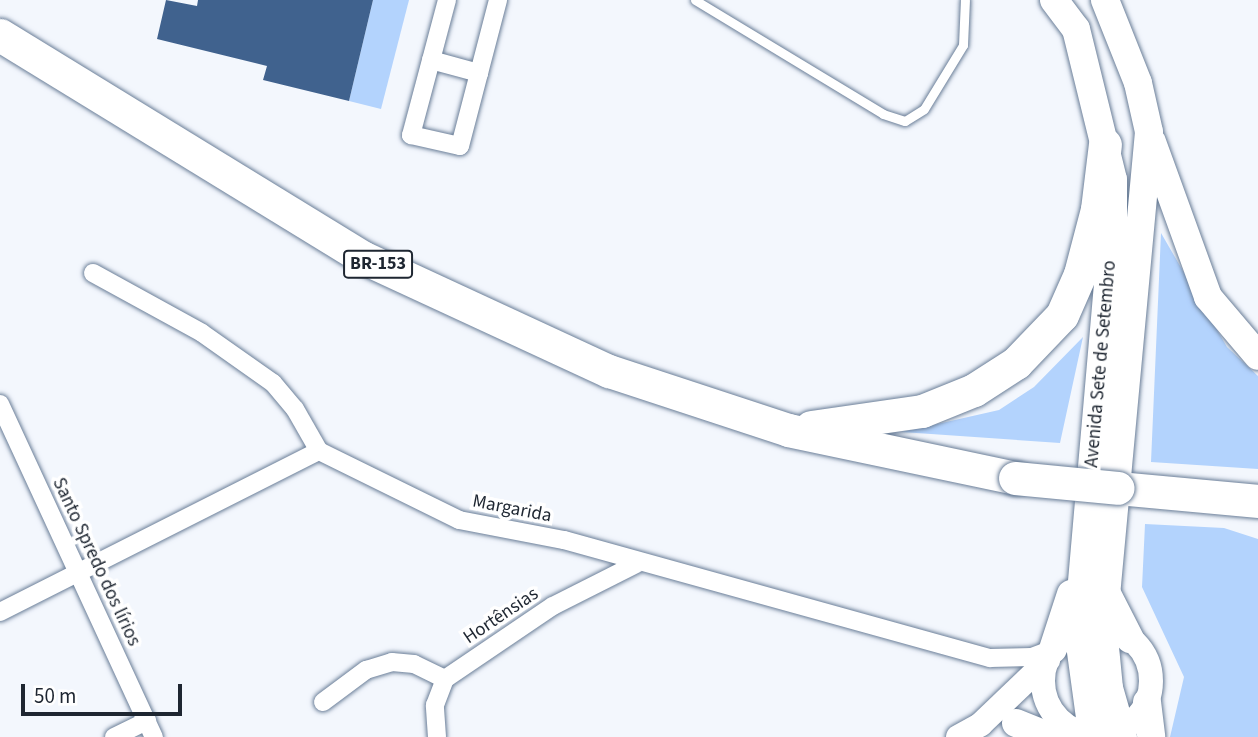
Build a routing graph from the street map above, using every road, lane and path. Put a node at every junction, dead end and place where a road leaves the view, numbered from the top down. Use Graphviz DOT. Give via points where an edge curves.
graph roads {
  1 [pos="447,0"];
  2 [pos="498,0"];
  3 [pos="695,0"];
  4 [pos="965,0"];
  5 [pos="1055,0"];
  6 [pos="1105,0"];
  7 [pos="0,34"];
  8 [pos="431,60"];
  9 [pos="479,73"];
  10 [pos="1149,132"];
  11 [pos="1105,144"];
  12 [pos="93,273"];
  13 [pos="1258,356"];
  14 [pos="0,404"];
  15 [pos="788,430"];
  16 [pos="319,451"];
  17 [pos="1258,501"];
  18 [pos="636,564"];
  19 [pos="1081,569"];
  20 [pos="79,573"];
  21 [pos="1106,592"];
  22 [pos="0,612"];
  23 [pos="1090,629"];
  24 [pos="1130,639"];
  25 [pos="1050,654"];
  26 [pos="445,679"];
  27 [pos="323,702"];
  28 [pos="1147,702"];
  29 [pos="1016,723"];
  30 [pos="981,724"];
  31 [pos="151,729"];
  32 [pos="1056,729"];
  33 [pos="1109,735"];
  34 [pos="114,737"];
  35 [pos="437,737"];
  36 [pos="958,737"];
  37 [pos="1151,737"];
  1 -- 8 [label="street"];
  2 -- 9 [label="street"];
  3 -- 4 [label="lane" via="883,114 905,121 924,108 962,45"];
  5 -- 11 [label="main road, Avenida Sete de Setembro" via="1076,29"];
  6 -- 10 [label="main road, Avenida Sete de Setembro" via="1138,83"];
  7 -- 15 [label="highway, BR-153" via="364,258 609,370"];
  8 -- 9 [label="street"];
  8 -- 9 [label="street" via="411,135 460,146"];
  10 -- 13 [label="main road, Avenida Sete de Setembro" via="1208,297"];
  10 -- 21 [label="main road, Avenida Sete de Setembro"];
  11 -- 15 [label="highway" via="1097,209 1080,274 1062,315 1016,363 974,390 922,411"];
  11 -- 19 [label="main road, Avenida Sete de Setembro" via="1113,180 1113,227"];
  12 -- 16 [label="street" via="202,333 272,383 295,409"];
  14 -- 20 [label="street, Santo Spredo dos lírios"];
  15 -- 17 [label="highway, BR-153, bridge" via="1015,478"];
  16 -- 18 [label="street, Margarida" via="459,520 564,540"];
  16 -- 20 [label="street"];
  18 -- 25 [label="street, Margarida" via="990,658"];
  18 -- 26 [label="street, Hortênsias" via="553,606"];
  19 -- 23 [label="main road, Avenida Sete de Setembro"];
  19 -- 25 [label="main road"];
  20 -- 22 [label="street"];
  20 -- 31 [label="street, Santo Spredo dos lírios"];
  21 -- 23 [label="main road, Avenida Sete de Setembro"];
  21 -- 24 [label="main road"];
  23 -- 24 [label="street"];
  23 -- 25 [label="street"];
  23 -- 33 [label="main road, Avenida Sete de Setembro"];
  24 -- 28 [label="street" via="1148,663"];
  25 -- 30 [label="street"];
  25 -- 32 [label="street" via="1043,672 1044,696"];
  26 -- 27 [label="street" via="414,664 392,662 366,670"];
  26 -- 35 [label="street" via="435,705"];
  28 -- 33 [label="street" via="1136,719"];
  28 -- 37 [label="main road"];
  29 -- 30 [label="street"];
  29 -- 32 [label="main road"];
  30 -- 36 [label="street"];
  31 -- 34 [label="street"];
  32 -- 33 [label="street"];
}
